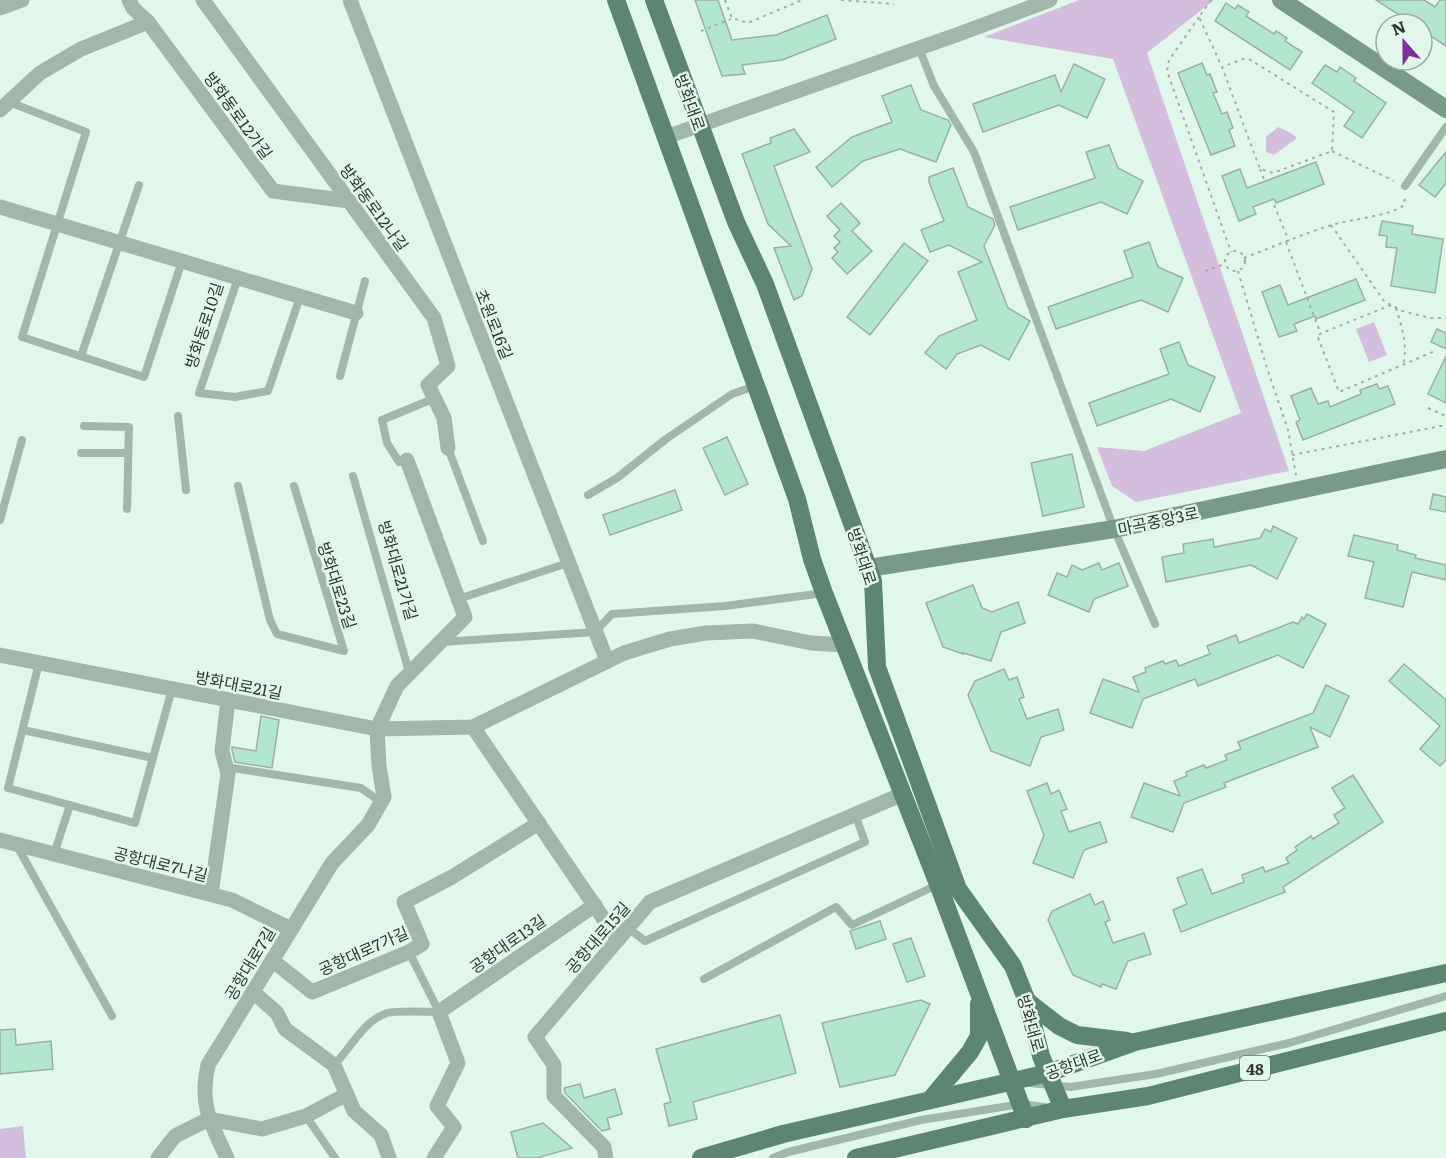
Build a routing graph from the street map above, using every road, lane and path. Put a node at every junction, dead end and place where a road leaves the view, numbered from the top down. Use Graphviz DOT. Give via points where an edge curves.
graph roads {
  1 [pos="22,0"];
  2 [pos="129,0"];
  3 [pos="203,0"];
  4 [pos="350,0"];
  5 [pos="616,0"];
  6 [pos="654,0"];
  7 [pos="725,0"];
  8 [pos="802,0"];
  9 [pos="841,0"];
  10 [pos="1050,0"];
  11 [pos="1211,0"];
  12 [pos="1281,0"];
  13 [pos="872,1"];
  14 [pos="894,4"];
  15 [pos="0,8"];
  16 [pos="1199,17"];
  17 [pos="732,18"];
  18 [pos="148,22"];
  19 [pos="700,31"];
  20 [pos="919,48"];
  21 [pos="1222,67"];
  22 [pos="5,106"];
  23 [pos="1446,109"];
  24 [pos="699,126"];
  25 [pos="1446,127"];
  26 [pos="666,137"];
  27 [pos="1332,151"];
  28 [pos="1260,169"];
  29 [pos="1264,179"];
  30 [pos="139,184"];
  31 [pos="1405,187"];
  32 [pos="349,201"];
  33 [pos="1274,205"];
  34 [pos="0,207"];
  35 [pos="58,224"];
  36 [pos="1331,225"];
  37 [pos="119,242"];
  38 [pos="1287,242"];
  39 [pos="1231,252"];
  40 [pos="1244,258"];
  41 [pos="182,261"];
  42 [pos="1225,264"];
  43 [pos="1205,271"];
  44 [pos="1238,271"];
  45 [pos="237,278"];
  46 [pos="365,281"];
  47 [pos="300,297"];
  48 [pos="1391,305"];
  49 [pos="1396,308"];
  50 [pos="356,314"];
  51 [pos="1446,318"];
  52 [pos="1320,332"];
  53 [pos="1435,351"];
  54 [pos="81,356"];
  55 [pos="1403,366"];
  56 [pos="340,376"];
  57 [pos="755,386"];
  58 [pos="435,398"];
  59 [pos="1428,408"];
  60 [pos="178,416"];
  61 [pos="1446,417"];
  62 [pos="1446,424"];
  63 [pos="84,426"];
  64 [pos="22,440"];
  65 [pos="448,448"];
  66 [pos="81,453"];
  67 [pos="128,453"];
  68 [pos="1292,455"];
  69 [pos="1446,459"];
  70 [pos="403,461"];
  71 [pos="353,476"];
  72 [pos="1296,476"];
  73 [pos="238,486"];
  74 [pos="294,486"];
  75 [pos="186,490"];
  76 [pos="588,495"];
  77 [pos="127,509"];
  78 [pos="0,520"];
  79 [pos="1114,529"];
  80 [pos="483,541"];
  81 [pos="568,563"];
  82 [pos="869,568"];
  83 [pos="824,593"];
  84 [pos="458,599"];
  85 [pos="1155,624"];
  86 [pos="595,632"];
  87 [pos="440,642"];
  88 [pos="844,645"];
  89 [pos="0,655"];
  90 [pos="607,661"];
  91 [pos="39,663"];
  92 [pos="410,674"];
  93 [pos="172,689"];
  94 [pos="228,700"];
  95 [pos="473,727"];
  96 [pos="22,729"];
  97 [pos="377,729"];
  98 [pos="153,758"];
  99 [pos="226,767"];
  100 [pos="903,794"];
  101 [pos="381,802"];
  102 [pos="70,805"];
  103 [pos="855,814"];
  104 [pos="539,823"];
  105 [pos="0,840"];
  106 [pos="16,845"];
  107 [pos="54,854"];
  108 [pos="938,885"];
  109 [pos="211,894"];
  110 [pos="595,904"];
  111 [pos="291,929"];
  112 [pos="623,934"];
  113 [pos="409,952"];
  114 [pos="272,960"];
  115 [pos="1446,973"];
  116 [pos="704,979"];
  117 [pos="253,992"];
  118 [pos="979,993"];
  119 [pos="1446,996"];
  120 [pos="1027,1001"];
  121 [pos="439,1012"];
  122 [pos="112,1016"];
  123 [pos="1446,1021"];
  124 [pos="1135,1042"];
  125 [pos="333,1065"];
  126 [pos="1051,1080"];
  127 [pos="1014,1082"];
  128 [pos="347,1094"];
  129 [pos="930,1100"];
  130 [pos="1063,1109"];
  131 [pos="1024,1111"];
  132 [pos="306,1116"];
  133 [pos="209,1119"];
  134 [pos="158,1158"];
  135 [pos="227,1158"];
  136 [pos="335,1158"];
  137 [pos="389,1158"];
  138 [pos="434,1158"];
  139 [pos="606,1158"];
  140 [pos="701,1158"];
  141 [pos="773,1158"];
  142 [pos="856,1158"];
  1 -- 15 [label="street"];
  2 -- 18 [label="street, 방화동로12가길"];
  3 -- 32 [label="street, 방화동로12나길"];
  4 -- 81 [label="street, 초원로16길"];
  5 -- 26 [label="main road"];
  6 -- 24 [label="main road, 방화대로"];
  7 -- 17 [label="path"];
  8 -- 17 [label="path" via="748,23"];
  9 -- 13 [label="path"];
  10 -- 20 [label="street"];
  11 -- 16 [label="path"];
  12 -- 23 [label="street"];
  13 -- 14 [label="path"];
  16 -- 21 [label="path"];
  16 -- 39 [label="path" via="1169,60 1167,71"];
  17 -- 19 [label="path"];
  18 -- 22 [label="street" via="81,49 40,73"];
  18 -- 32 [label="street, 방화동로12가길" via="273,191"];
  20 -- 24 [label="street"];
  20 -- 79 [label="lane" via="934,86 974,152"];
  21 -- 27 [label="path" via="1249,59 1334,112"];
  21 -- 28 [label="path"];
  22 -- 35 [label="lane" via="86,132"];
  24 -- 26 [label="street"];
  24 -- 82 [label="main road, 방화대로" via="765,284"];
  25 -- 31 [label="lane"];
  26 -- 57 [label="main road"];
  27 -- 28 [label="path" via="1273,173"];
  27 -- 31 [label="path"];
  28 -- 29 [label="path"];
  30 -- 37 [label="lane"];
  31 -- 36 [label="path" via="1404,206 1397,211"];
  32 -- 58 [label="street, 방화동로12나길" via="434,318 448,366 428,385"];
  33 -- 38 [label="path"];
  34 -- 35 [label="street, 방화동로10길"];
  35 -- 37 [label="street, 방화동로10길"];
  35 -- 54 [label="lane" via="22,337"];
  36 -- 38 [label="path"];
  36 -- 48 [label="path" via="1383,301"];
  37 -- 41 [label="street, 방화동로10길"];
  37 -- 54 [label="lane"];
  38 -- 40 [label="path"];
  38 -- 52 [label="path"];
  39 -- 40 [label="path"];
  39 -- 42 [label="path"];
  40 -- 44 [label="path"];
  41 -- 45 [label="street, 방화동로10길"];
  41 -- 54 [label="lane" via="144,377"];
  42 -- 43 [label="path"];
  42 -- 44 [label="path"];
  44 -- 68 [label="path" via="1288,430"];
  45 -- 47 [label="street, 방화동로10길"];
  45 -- 47 [label="lane, 방화동로10길" via="199,393 235,397 268,391"];
  46 -- 50 [label="lane"];
  47 -- 50 [label="street, 방화동로10길"];
  48 -- 49 [label="path"];
  48 -- 52 [label="path"];
  49 -- 51 [label="path" via="1430,318"];
  49 -- 55 [label="path" via="1406,341"];
  50 -- 56 [label="lane"];
  52 -- 55 [label="path" via="1317,335 1339,392"];
  53 -- 55 [label="path"];
  57 -- 76 [label="lane" via="732,394"];
  57 -- 83 [label="main road" via="797,499"];
  58 -- 65 [label="street, 방화동로12나길" via="444,418"];
  58 -- 70 [label="lane" via="382,420 387,442"];
  59 -- 61 [label="path"];
  60 -- 75 [label="lane"];
  62 -- 68 [label="path"];
  63 -- 67 [label="lane" via="129,428"];
  64 -- 78 [label="lane"];
  65 -- 80 [label="lane"];
  66 -- 67 [label="lane"];
  67 -- 77 [label="lane"];
  68 -- 72 [label="path"];
  69 -- 79 [label="street, 마곡중앙3로"];
  70 -- 84 [label="street"];
  71 -- 92 [label="lane, 방화대로21가길"];
  73 -- 74 [label="lane, 방화대로23길" via="270,620 277,634 344,651"];
  79 -- 82 [label="street, 마곡중앙3로"];
  79 -- 85 [label="lane"];
  81 -- 84 [label="lane"];
  81 -- 86 [label="street, 초원로16길"];
  82 -- 120 [label="main road, 방화대로" via="875,595 877,667 958,889 1013,966"];
  83 -- 86 [label="lane" via="725,606 612,614"];
  83 -- 88 [label="main road"];
  84 -- 87 [label="street" via="465,617"];
  86 -- 87 [label="lane"];
  86 -- 90 [label="street, 초원로16길"];
  87 -- 92 [label="street"];
  88 -- 90 [label="street, 방화대로21길" via="811,643 753,631 706,633 670,639"];
  88 -- 100 [label="main road"];
  89 -- 91 [label="street, 방화대로21길"];
  90 -- 95 [label="street, 방화대로21길"];
  91 -- 93 [label="street, 방화대로21길"];
  91 -- 96 [label="lane"];
  92 -- 97 [label="street" via="398,686"];
  93 -- 94 [label="street, 방화대로21길"];
  93 -- 98 [label="lane"];
  94 -- 97 [label="street, 방화대로21길"];
  94 -- 99 [label="street" via="222,751"];
  95 -- 97 [label="street, 방화대로21길"];
  95 -- 104 [label="street"];
  96 -- 98 [label="lane"];
  96 -- 102 [label="lane" via="8,788"];
  97 -- 101 [label="street" via="384,797"];
  98 -- 102 [label="lane" via="135,823"];
  99 -- 101 [label="lane" via="361,788"];
  99 -- 109 [label="street"];
  100 -- 103 [label="street, 공항대로15길"];
  100 -- 108 [label="main road"];
  101 -- 111 [label="street, 공항대로7길" via="368,825 332,862"];
  102 -- 107 [label="lane"];
  103 -- 112 [label="street, 공항대로15길" via="650,902"];
  103 -- 112 [label="lane" via="865,842 645,942"];
  104 -- 110 [label="street"];
  104 -- 113 [label="street, 공항대로7가길" via="404,902 422,944"];
  105 -- 106 [label="street, 공항대로7나길"];
  106 -- 107 [label="street, 공항대로7나길"];
  106 -- 122 [label="lane"];
  107 -- 109 [label="street, 공항대로7나길"];
  108 -- 116 [label="lane" via="852,925 837,907"];
  108 -- 118 [label="main road"];
  109 -- 111 [label="street, 공항대로7나길"];
  110 -- 112 [label="street"];
  110 -- 121 [label="street, 공항대로13길"];
  111 -- 114 [label="street, 공항대로7길"];
  112 -- 139 [label="street, 공항대로15길" via="535,1037 554,1065 555,1096 604,1146"];
  113 -- 114 [label="street, 공항대로7가길" via="312,992"];
  113 -- 121 [label="lane"];
  114 -- 117 [label="street, 공항대로7길"];
  115 -- 124 [label="main road, 공항대로"];
  117 -- 125 [label="street" via="277,1013 285,1029"];
  117 -- 133 [label="street, 공항대로7길" via="208,1065 204,1083"];
  118 -- 127 [label="main road"];
  118 -- 129 [label="main road" via="979,1036"];
  119 -- 126 [label="lane" via="1289,1043 1178,1069 1070,1087"];
  120 -- 124 [label="main road" via="1077,1035"];
  120 -- 126 [label="main road, 방화대로"];
  121 -- 125 [label="lane" via="388,1013 366,1026"];
  121 -- 138 [label="street" via="458,1063 437,1106 454,1127"];
  123 -- 130 [label="main road, 48" via="1148,1096"];
  124 -- 126 [label="main road, 공항대로"];
  125 -- 128 [label="street"];
  126 -- 127 [label="main road, 공항대로"];
  126 -- 130 [label="main road, 방화대로"];
  127 -- 129 [label="main road, 공항대로"];
  127 -- 131 [label="main road"];
  128 -- 132 [label="street"];
  128 -- 137 [label="street" via="354,1111 381,1135"];
  129 -- 140 [label="main road, 공항대로" via="783,1134"];
  130 -- 131 [label="main road, 48"];
  131 -- 141 [label="lane" via="921,1120"];
  131 -- 142 [label="main road, 48"];
  132 -- 133 [label="street" via="262,1129"];
  132 -- 136 [label="lane"];
  133 -- 134 [label="street" via="175,1136"];
  133 -- 135 [label="street, 공항대로7길"];
}
